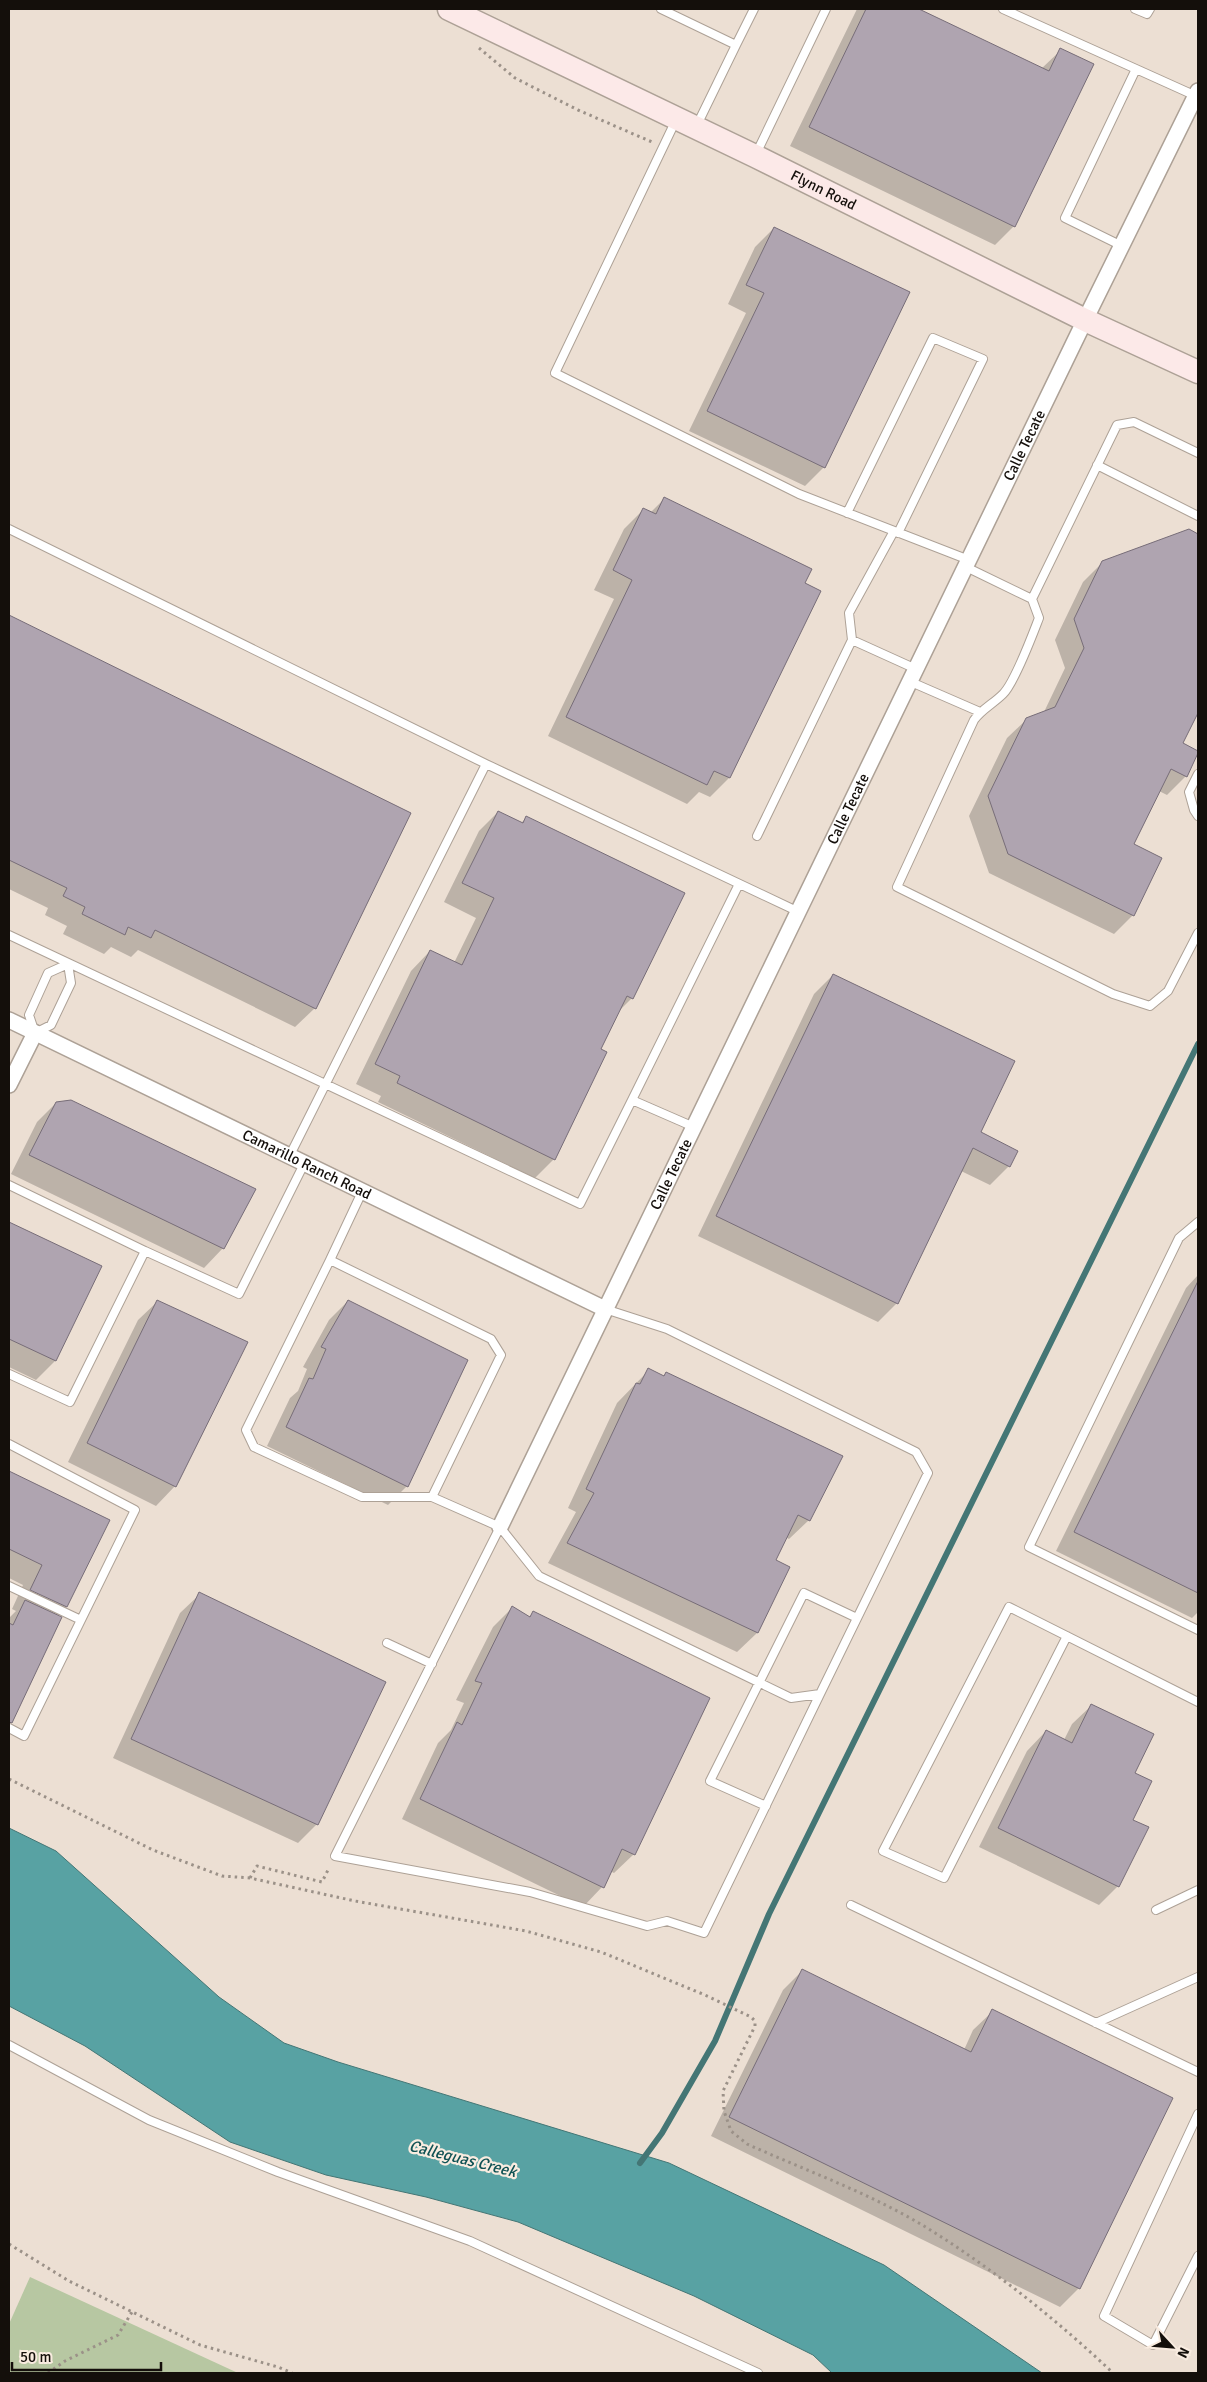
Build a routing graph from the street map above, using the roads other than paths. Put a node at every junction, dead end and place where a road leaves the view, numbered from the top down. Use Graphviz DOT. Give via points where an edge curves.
graph roads {
  1 [pos="449,9"];
  2 [pos="660,9"];
  3 [pos="754,9"];
  4 [pos="826,9"];
  5 [pos="1003,9"];
  6 [pos="1135,9"];
  7 [pos="1150,9"];
  8 [pos="736,45"];
  9 [pos="1136,69"];
  10 [pos="1197,94"];
  11 [pos="686,122"];
  12 [pos="755,156"];
  13 [pos="1122,246"];
  14 [pos="1085,320"];
  15 [pos="1198,372"];
  16 [pos="1198,453"];
  17 [pos="1097,465"];
  18 [pos="847,513"];
  19 [pos="1198,516"];
  20 [pos="9,529"];
  21 [pos="896,532"];
  22 [pos="968,563"];
  23 [pos="1032,599"];
  24 [pos="852,640"];
  25 [pos="914,676"];
  26 [pos="980,712"];
  27 [pos="486,764"];
  28 [pos="1198,774"];
  29 [pos="1198,816"];
  30 [pos="757,836"];
  31 [pos="738,884"];
  32 [pos="799,912"];
  33 [pos="1198,933"];
  34 [pos="9,935"];
  35 [pos="68,964"];
  36 [pos="9,1020"];
  37 [pos="35,1033"];
  38 [pos="9,1085"];
  39 [pos="324,1085"];
  40 [pos="632,1100"];
  41 [pos="694,1127"];
  42 [pos="289,1157"];
  43 [pos="304,1164"];
  44 [pos="9,1185"];
  45 [pos="362,1192"];
  46 [pos="1198,1222"];
  47 [pos="146,1251"];
  48 [pos="330,1260"];
  49 [pos="605,1309"];
  50 [pos="9,1374"];
  51 [pos="9,1444"];
  52 [pos="432,1497"];
  53 [pos="500,1527"];
  54 [pos="9,1586"];
  55 [pos="857,1618"];
  56 [pos="81,1620"];
  57 [pos="1198,1630"];
  58 [pos="1067,1636"];
  59 [pos="387,1643"];
  60 [pos="432,1664"];
  61 [pos="759,1682"];
  62 [pos="820,1694"];
  63 [pos="1198,1702"];
  64 [pos="9,1728"];
  65 [pos="766,1806"];
  66 [pos="1198,1890"];
  67 [pos="850,1906"];
  68 [pos="1156,1910"];
  69 [pos="1198,1977"];
  70 [pos="1096,2023"];
  71 [pos="9,2044"];
  72 [pos="1198,2072"];
  73 [pos="1198,2114"];
  74 [pos="1198,2256"];
  75 [pos="758,2373"];
  1 -- 11 [label="main road, Flynn Road"];
  2 -- 8 [label="lane"];
  3 -- 8 [label="lane"];
  4 -- 12 [label="lane"];
  5 -- 9 [label="lane"];
  6 -- 7 [label="lane" via="1147,14"];
  8 -- 11 [label="lane"];
  9 -- 10 [label="lane"];
  9 -- 13 [label="lane" via="1065,218"];
  10 -- 13 [label="street, Calle Tecate"];
  11 -- 12 [label="main road, Flynn Road"];
  11 -- 18 [label="lane" via="663,147 555,374 799,494"];
  12 -- 14 [label="main road, Flynn Road"];
  13 -- 14 [label="street, Calle Tecate"];
  14 -- 15 [label="main road, Flynn Road"];
  14 -- 22 [label="street, Calle Tecate"];
  16 -- 17 [label="lane" via="1134,422 1117,425"];
  17 -- 19 [label="lane"];
  17 -- 23 [label="lane"];
  18 -- 21 [label="lane"];
  18 -- 21 [label="lane" via="933,338 983,359"];
  20 -- 27 [label="lane"];
  21 -- 22 [label="lane"];
  21 -- 24 [label="lane" via="849,614"];
  22 -- 23 [label="lane"];
  22 -- 25 [label="street, Calle Tecate"];
  23 -- 26 [label="lane" via="1039,618 1022,658 1004,693"];
  24 -- 25 [label="lane"];
  24 -- 30 [label="lane"];
  25 -- 26 [label="lane"];
  25 -- 32 [label="street, Calle Tecate"];
  26 -- 33 [label="lane" via="897,887 1113,994 1150,1006 1168,991"];
  27 -- 31 [label="lane"];
  27 -- 39 [label="lane"];
  28 -- 29 [label="lane" via="1189,792"];
  31 -- 32 [label="lane"];
  31 -- 40 [label="lane"];
  32 -- 41 [label="street, Calle Tecate"];
  34 -- 35 [label="lane"];
  35 -- 37 [label="lane" via="71,983 51,1025"];
  35 -- 37 [label="lane" via="48,974 29,1015"];
  35 -- 39 [label="lane"];
  36 -- 37 [label="street, Camarillo Ranch Road"];
  37 -- 38 [label="street"];
  37 -- 42 [label="street, Camarillo Ranch Road"];
  39 -- 40 [label="lane" via="580,1204"];
  39 -- 42 [label="lane"];
  40 -- 41 [label="lane"];
  41 -- 49 [label="street, Calle Tecate"];
  42 -- 43 [label="street, Camarillo Ranch Road"];
  43 -- 45 [label="street, Camarillo Ranch Road"];
  43 -- 47 [label="lane" via="239,1294"];
  44 -- 47 [label="lane"];
  45 -- 48 [label="lane"];
  45 -- 49 [label="street, Camarillo Ranch Road"];
  46 -- 57 [label="lane" via="1179,1238 1029,1547"];
  47 -- 50 [label="lane" via="70,1402"];
  48 -- 52 [label="lane" via="492,1339 501,1354"];
  48 -- 52 [label="lane" via="246,1430 254,1447 362,1497"];
  49 -- 53 [label="street, Calle Tecate"];
  49 -- 55 [label="lane" via="667,1329 916,1452 928,1473"];
  51 -- 56 [label="lane" via="135,1510"];
  52 -- 53 [label="lane"];
  53 -- 60 [label="lane"];
  53 -- 61 [label="lane" via="539,1576"];
  54 -- 56 [label="lane"];
  55 -- 61 [label="lane" via="804,1593"];
  55 -- 62 [label="lane"];
  56 -- 64 [label="lane" via="24,1736"];
  58 -- 58 [label="lane" via="1008,1606 883,1851 944,1878"];
  58 -- 63 [label="lane"];
  59 -- 60 [label="lane"];
  60 -- 65 [label="lane" via="335,1856 530,1892 647,1926 667,1921 704,1933"];
  61 -- 62 [label="lane" via="791,1698"];
  61 -- 65 [label="lane" via="710,1781"];
  62 -- 65 [label="lane"];
  66 -- 68 [label="lane"];
  67 -- 70 [label="lane"];
  69 -- 70 [label="lane"];
  70 -- 72 [label="lane"];
  71 -- 75 [label="lane" via="149,2120 278,2172 470,2241"];
  73 -- 74 [label="lane" via="1104,2316 1153,2346"];
}
